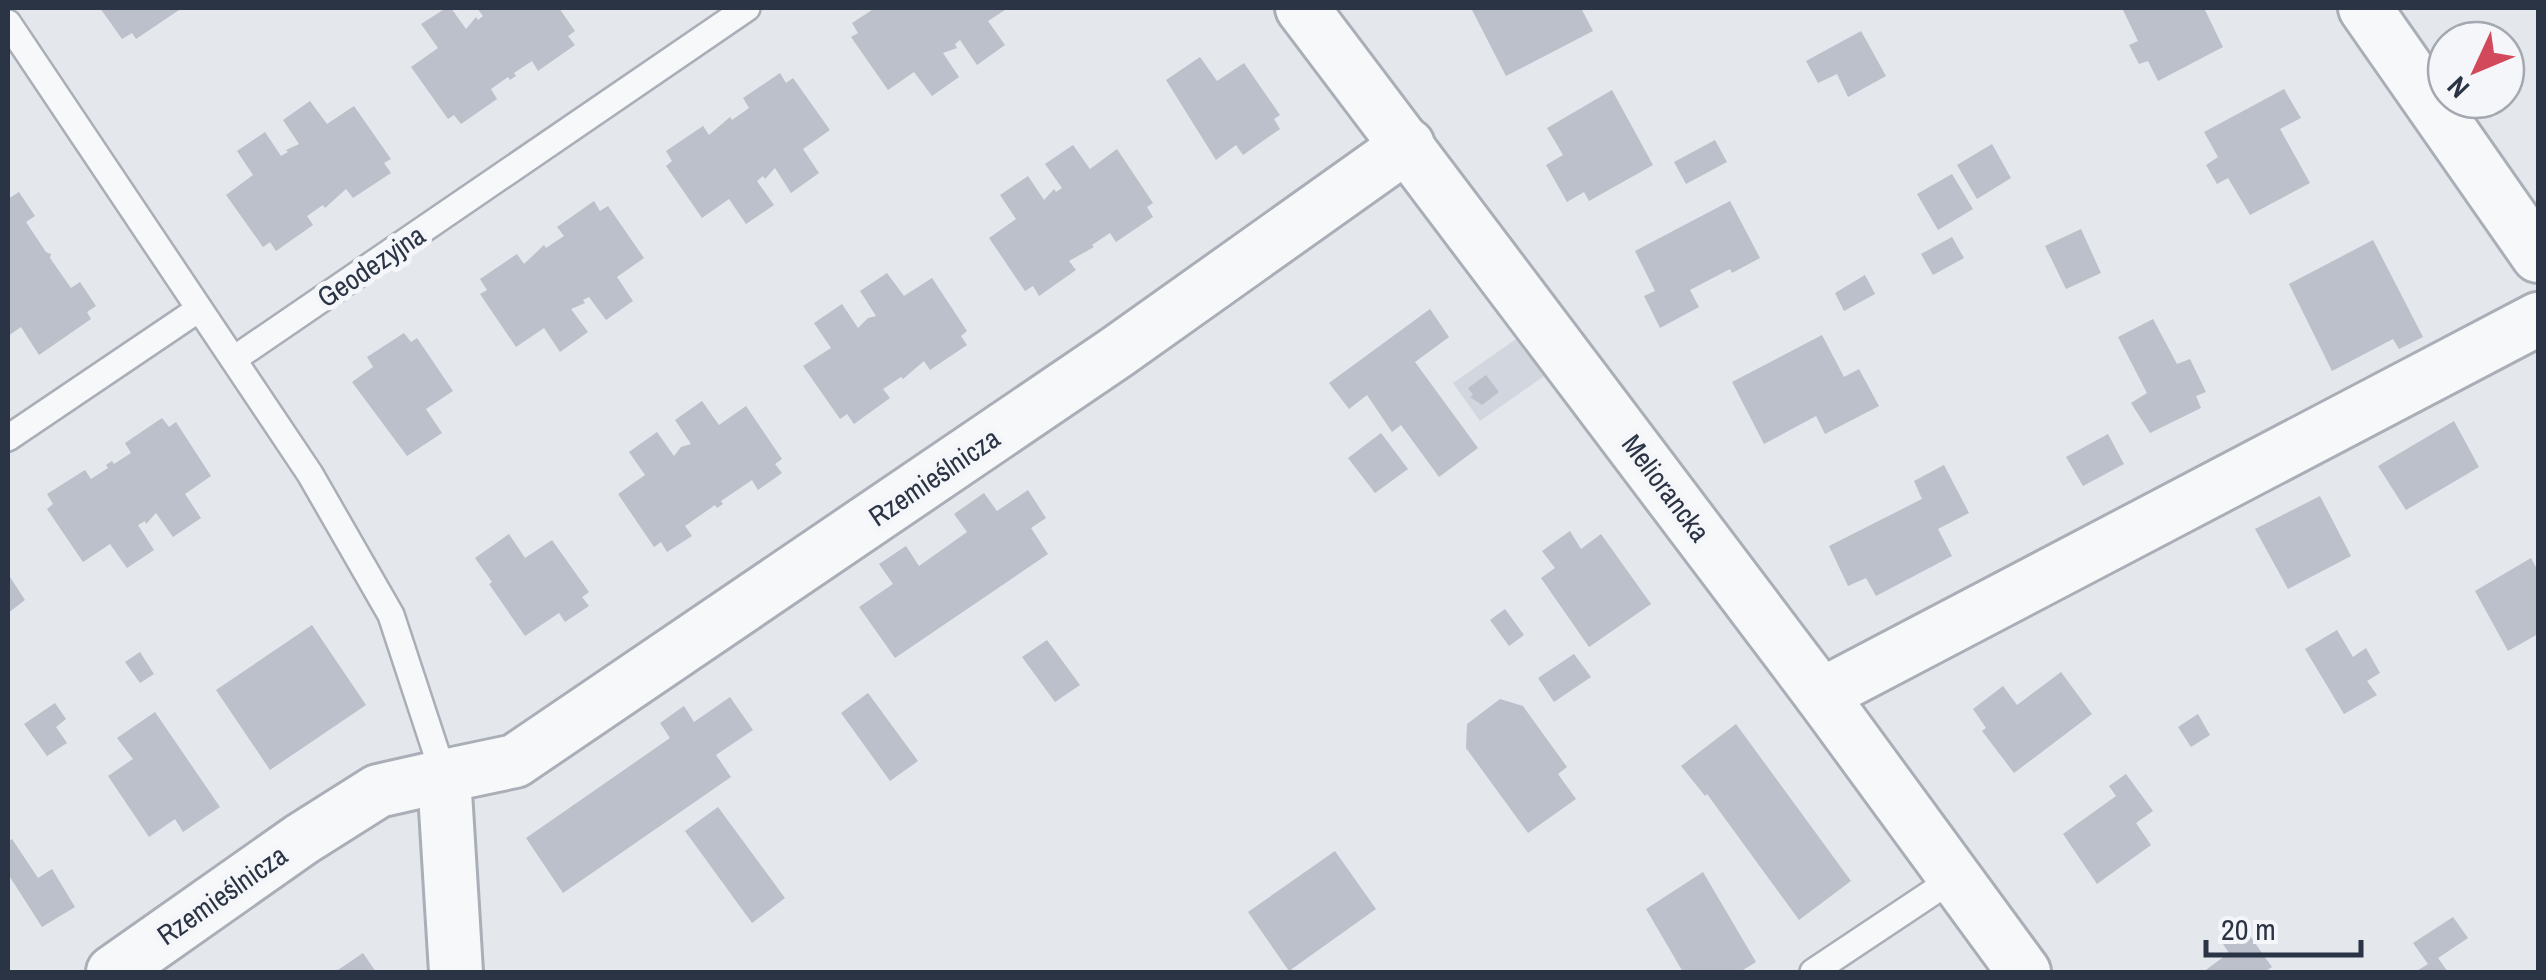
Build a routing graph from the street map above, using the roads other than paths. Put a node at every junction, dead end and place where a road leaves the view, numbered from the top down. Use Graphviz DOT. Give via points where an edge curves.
graph roads {
  1 [pos="747,8"];
  2 [pos="1302,8"];
  3 [pos="2365,8"];
  4 [pos="8,23"];
  5 [pos="1408,145"];
  6 [pos="2538,256"];
  7 [pos="198,310"];
  8 [pos="2538,319"];
  9 [pos="234,359"];
  10 [pos="8,438"];
  11 [pos="1821,695"];
  12 [pos="444,776"];
  13 [pos="1954,878"];
  14 [pos="112,972"];
  15 [pos="456,972"];
  16 [pos="1812,972"];
  17 [pos="2024,972"];
  1 -- 9 [label="lane, Geodezyjna"];
  2 -- 5 [label="street, Meliorancka"];
  3 -- 6 [label="street"];
  4 -- 7 [label="lane"];
  5 -- 11 [label="street, Meliorancka"];
  5 -- 12 [label="street, Rzemieślnicza" via="1101,364 516,761"];
  7 -- 9 [label="lane"];
  7 -- 10 [label="lane"];
  8 -- 11 [label="street"];
  9 -- 12 [label="lane" via="391,615"];
  11 -- 13 [label="street, Meliorancka"];
  12 -- 14 [label="street, Rzemieślnicza" via="378,792"];
  12 -- 15 [label="street"];
  13 -- 16 [label="lane"];
  13 -- 17 [label="street, Meliorancka"];
}
